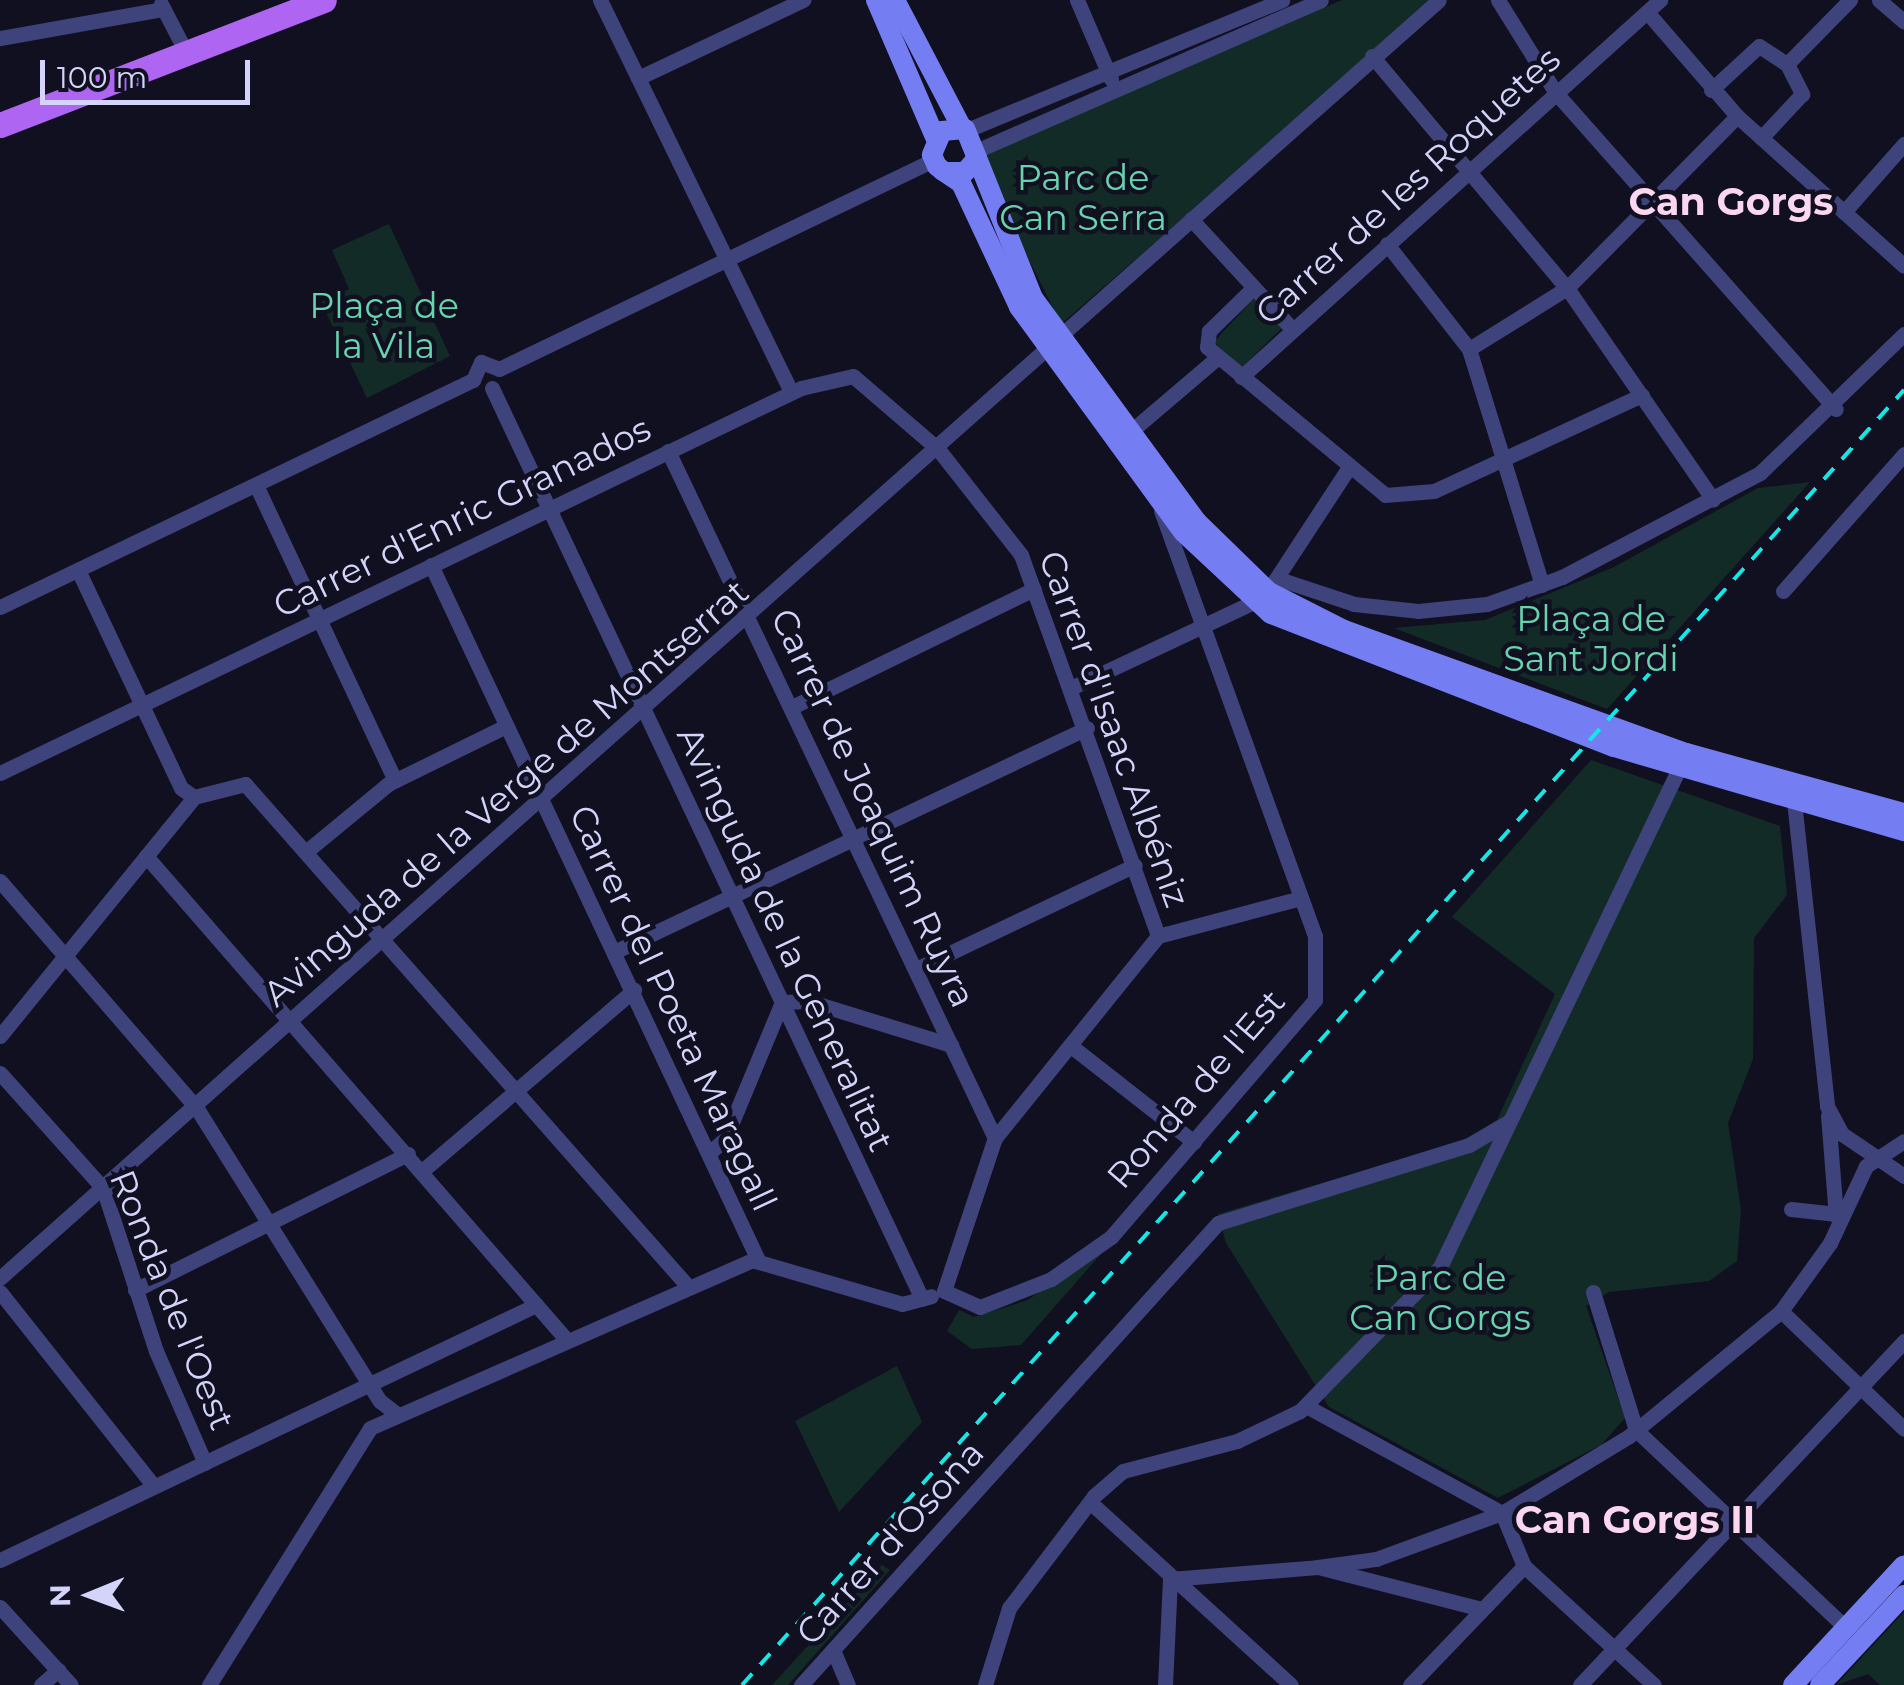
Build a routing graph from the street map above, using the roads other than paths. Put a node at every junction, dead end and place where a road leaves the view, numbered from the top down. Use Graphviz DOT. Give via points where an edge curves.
graph roads {
  1 [pos="600,0"];
  2 [pos="803,0"];
  3 [pos="876,0"];
  4 [pos="895,0"];
  5 [pos="1077,0"];
  6 [pos="1282,0"];
  7 [pos="1321,0"];
  8 [pos="1439,0"];
  9 [pos="1498,0"];
  10 [pos="1660,0"];
  11 [pos="1850,0"];
  12 [pos="1879,0"];
  13 [pos="320,1"];
  14 [pos="162,5"];
  15 [pos="1647,12"];
  16 [pos="1904,22"];
  17 [pos="0,38"];
  18 [pos="186,52"];
  19 [pos="1372,56"];
  20 [pos="1787,64"];
  21 [pos="638,78"];
  22 [pos="1111,81"];
  23 [pos="1712,90"];
  24 [pos="1556,92"];
  25 [pos="1737,116"];
  26 [pos="0,125"];
  27 [pos="964,129"];
  28 [pos="935,137"];
  29 [pos="1761,138"];
  30 [pos="1904,144"];
  31 [pos="978,154"];
  32 [pos="939,166"];
  33 [pos="1469,171"];
  34 [pos="1652,201"];
  35 [pos="1844,212"];
  36 [pos="1190,219"];
  37 [pos="1388,244"];
  38 [pos="725,260"];
  39 [pos="1904,266"];
  40 [pos="1254,288"];
  41 [pos="1566,288"];
  42 [pos="1292,329"];
  43 [pos="1904,334"];
  44 [pos="1054,342"];
  45 [pos="1469,349"];
  46 [pos="1218,358"];
  47 [pos="500,368"];
  48 [pos="1241,378"];
  49 [pos="473,380"];
  50 [pos="492,388"];
  51 [pos="791,392"];
  52 [pos="1642,395"];
  53 [pos="1836,409"];
  54 [pos="1130,432"];
  55 [pos="938,449"];
  56 [pos="668,451"];
  57 [pos="1904,454"];
  58 [pos="1501,460"];
  59 [pos="1347,470"];
  60 [pos="256,484"];
  61 [pos="1154,494"];
  62 [pos="1714,500"];
  63 [pos="549,508"];
  64 [pos="431,565"];
  65 [pos="78,570"];
  66 [pos="1542,585"];
  67 [pos="1034,589"];
  68 [pos="1783,591"];
  69 [pos="1266,592"];
  70 [pos="0,608"];
  71 [pos="750,618"];
  72 [pos="318,620"];
  73 [pos="1202,624"];
  74 [pos="1072,688"];
  75 [pos="140,705"];
  76 [pos="792,706"];
  77 [pos="645,711"];
  78 [pos="506,726"];
  79 [pos="1087,728"];
  80 [pos="1682,761"];
  81 [pos="0,773"];
  82 [pos="396,780"];
  83 [pos="194,797"];
  84 [pos="1794,801"];
  85 [pos="542,802"];
  86 [pos="1904,813"];
  87 [pos="1904,831"];
  88 [pos="854,838"];
  89 [pos="308,850"];
  90 [pos="146,856"];
  91 [pos="1135,865"];
  92 [pos="0,881"];
  93 [pos="732,896"];
  94 [pos="1301,898"];
  95 [pos="1158,936"];
  96 [pos="385,941"];
  97 [pos="616,951"];
  98 [pos="65,956"];
  99 [pos="916,969"];
  100 [pos="634,990"];
  101 [pos="782,1002"];
  102 [pos="294,1022"];
  103 [pos="0,1036"];
  104 [pos="952,1045"];
  105 [pos="1071,1046"];
  106 [pos="0,1073"];
  107 [pos="518,1093"];
  108 [pos="1827,1106"];
  109 [pos="196,1107"];
  110 [pos="1511,1120"];
  111 [pos="995,1138"];
  112 [pos="1904,1140"];
  113 [pos="1194,1142"];
  114 [pos="1460,1148"];
  115 [pos="1877,1151"];
  116 [pos="708,1153"];
  117 [pos="408,1154"];
  118 [pos="422,1171"];
  119 [pos="1904,1176"];
  120 [pos="1483,1180"];
  121 [pos="103,1188"];
  122 [pos="1790,1210"];
  123 [pos="1836,1214"];
  124 [pos="270,1226"];
  125 [pos="1832,1237"];
  126 [pos="758,1260"];
  127 [pos="0,1278"];
  128 [pos="685,1283"];
  129 [pos="135,1290"];
  130 [pos="944,1291"];
  131 [pos="0,1292"];
  132 [pos="1592,1292"];
  133 [pos="922,1299"];
  134 [pos="536,1305"];
  135 [pos="1781,1311"];
  136 [pos="565,1338"];
  137 [pos="1904,1342"];
  138 [pos="370,1382"];
  139 [pos="1862,1388"];
  140 [pos="1306,1406"];
  141 [pos="398,1415"];
  142 [pos="1904,1429"];
  143 [pos="1636,1430"];
  144 [pos="205,1463"];
  145 [pos="154,1486"];
  146 [pos="1090,1503"];
  147 [pos="1502,1513"];
  148 [pos="1734,1523"];
  149 [pos="0,1560"];
  150 [pos="1904,1565"];
  151 [pos="1524,1566"];
  152 [pos="1318,1567"];
  153 [pos="1170,1578"];
  154 [pos="1904,1595"];
  155 [pos="0,1607"];
  156 [pos="1482,1609"];
  157 [pos="1853,1635"];
  158 [pos="1614,1648"];
  159 [pos="833,1650"];
  160 [pos="58,1670"];
  161 [pos="41,1685"];
  162 [pos="71,1685"];
  163 [pos="209,1685"];
  164 [pos="801,1685"];
  165 [pos="848,1685"];
  166 [pos="985,1685"];
  167 [pos="1166,1685"];
  168 [pos="1291,1685"];
  169 [pos="1410,1685"];
  170 [pos="1580,1685"];
  171 [pos="1654,1685"];
  172 [pos="1793,1685"];
  173 [pos="1820,1685"];
  1 -- 21 [label="street"];
  2 -- 21 [label="street"];
  3 -- 28 [label="street"];
  4 -- 27 [label="street"];
  5 -- 22 [label="street"];
  6 -- 22 [label="street"];
  7 -- 22 [label="street"];
  8 -- 19 [label="street, Avinguda de la Verge de Montserrat"];
  9 -- 24 [label="street"];
  10 -- 15 [label="street, Carrer de les Roquetes"];
  11 -- 20 [label="street"];
  12 -- 16 [label="street"];
  13 -- 18 [label="main road"];
  14 -- 17 [label="street"];
  14 -- 18 [label="street"];
  15 -- 23 [label="street"];
  15 -- 24 [label="street, Carrer de les Roquetes"];
  18 -- 26 [label="main road"];
  19 -- 33 [label="street"];
  19 -- 36 [label="street, Avinguda de la Verge de Montserrat"];
  20 -- 23 [label="street" via="1759,46"];
  20 -- 29 [label="street" via="1802,94"];
  21 -- 38 [label="street"];
  22 -- 27 [label="street"];
  22 -- 31 [label="street"];
  23 -- 25 [label="street"];
  24 -- 33 [label="street, Carrer de les Roquetes"];
  24 -- 34 [label="street"];
  25 -- 29 [label="street"];
  25 -- 34 [label="street"];
  27 -- 28 [label="street"];
  27 -- 31 [label="street, Ronda de l'Est"];
  28 -- 32 [label="street"];
  29 -- 35 [label="street"];
  30 -- 35 [label="street"];
  31 -- 32 [label="street" via="964,172"];
  31 -- 44 [label="street, Ronda de l'Est" via="1025,284"];
  32 -- 38 [label="street"];
  32 -- 44 [label="street, Ronda de l'Est" via="960,183 1010,292"];
  33 -- 37 [label="street, Carrer de les Roquetes"];
  33 -- 41 [label="street"];
  34 -- 41 [label="street"];
  34 -- 53 [label="street"];
  35 -- 39 [label="street"];
  36 -- 40 [label="street"];
  36 -- 44 [label="street, Avinguda de la Verge de Montserrat"];
  37 -- 42 [label="street, Carrer de les Roquetes"];
  37 -- 45 [label="street"];
  38 -- 47 [label="street"];
  38 -- 51 [label="street"];
  40 -- 42 [label="street"];
  40 -- 46 [label="street" via="1209,332 1207,347"];
  41 -- 45 [label="street"];
  41 -- 52 [label="street"];
  42 -- 48 [label="street, Carrer de les Roquetes"];
  43 -- 53 [label="street"];
  44 -- 54 [label="street, Ronda de l'Est"];
  44 -- 55 [label="street, Avinguda de la Verge de Montserrat"];
  44 -- 61 [label="street, Ronda de l'Est"];
  45 -- 58 [label="street"];
  46 -- 48 [label="street"];
  46 -- 54 [label="street"];
  47 -- 49 [label="street" via="481,362"];
  47 -- 50 [label="street"];
  48 -- 59 [label="street"];
  49 -- 50 [label="street"];
  49 -- 60 [label="street"];
  50 -- 63 [label="street, Avinguda de la Generalitat"];
  51 -- 55 [label="street, Carrer d'Enric Granados" via="853,376"];
  51 -- 56 [label="street, Carrer d'Enric Granados"];
  52 -- 58 [label="street"];
  52 -- 62 [label="street"];
  53 -- 62 [label="street"];
  54 -- 69 [label="street, Ronda de l'Est" via="1196,521"];
  55 -- 67 [label="street, Carrer d'Isaac Albéniz" via="1006,533"];
  55 -- 71 [label="street, Avinguda de la Verge de Montserrat"];
  56 -- 63 [label="street, Carrer d'Enric Granados"];
  56 -- 71 [label="street, Carrer de Joaquim Ruyra"];
  57 -- 68 [label="street"];
  58 -- 59 [label="street" via="1418,496 1385,495"];
  58 -- 66 [label="street"];
  59 -- 69 [label="street"];
  60 -- 65 [label="street"];
  60 -- 72 [label="street"];
  61 -- 69 [label="street, Ronda de l'Est"];
  61 -- 73 [label="street, Ronda de l'Est"];
  62 -- 66 [label="street"];
  63 -- 64 [label="street, Carrer d'Enric Granados"];
  63 -- 77 [label="street, Avinguda de la Generalitat"];
  64 -- 72 [label="street, Carrer d'Enric Granados"];
  64 -- 78 [label="street, Carrer del Poeta Maragall"];
  65 -- 70 [label="street"];
  65 -- 75 [label="street"];
  66 -- 69 [label="street" via="1469,607 1406,610"];
  67 -- 74 [label="street, Carrer d'Isaac Albéniz"];
  67 -- 76 [label="street"];
  69 -- 73 [label="street"];
  69 -- 80 [label="street" via="1323,640"];
  71 -- 76 [label="street, Carrer de Joaquim Ruyra"];
  71 -- 77 [label="street, Avinguda de la Verge de Montserrat"];
  72 -- 75 [label="street, Carrer d'Enric Granados"];
  72 -- 82 [label="street"];
  73 -- 74 [label="street"];
  73 -- 94 [label="street, Ronda de l'Est"];
  74 -- 79 [label="street, Carrer d'Isaac Albéniz"];
  75 -- 81 [label="street, Carrer d'Enric Granados"];
  75 -- 83 [label="street"];
  76 -- 88 [label="street, Carrer de Joaquim Ruyra"];
  77 -- 85 [label="street, Avinguda de la Verge de Montserrat"];
  77 -- 93 [label="street, Avinguda de la Generalitat"];
  78 -- 82 [label="street"];
  78 -- 85 [label="street, Carrer del Poeta Maragall"];
  79 -- 88 [label="street"];
  79 -- 91 [label="street, Carrer d'Isaac Albéniz"];
  80 -- 84 [label="street"];
  80 -- 86 [label="street"];
  80 -- 110 [label="street"];
  82 -- 89 [label="street"];
  83 -- 89 [label="street" via="232,782 252,788"];
  83 -- 90 [label="street"];
  84 -- 87 [label="street"];
  84 -- 108 [label="street"];
  85 -- 96 [label="street, Avinguda de la Verge de Montserrat"];
  85 -- 97 [label="street, Carrer del Poeta Maragall"];
  88 -- 93 [label="street"];
  88 -- 99 [label="street, Carrer de Joaquim Ruyra"];
  89 -- 96 [label="street"];
  90 -- 98 [label="street"];
  90 -- 102 [label="street"];
  91 -- 95 [label="street, Carrer d'Isaac Albéniz"];
  91 -- 99 [label="street"];
  92 -- 98 [label="street"];
  93 -- 97 [label="street"];
  93 -- 101 [label="street, Avinguda de la Generalitat"];
  94 -- 95 [label="street"];
  94 -- 113 [label="street, Ronda de l'Est" via="1320,969 1315,1000"];
  95 -- 105 [label="street"];
  96 -- 102 [label="street, Avinguda de la Verge de Montserrat"];
  96 -- 107 [label="street"];
  97 -- 100 [label="street, Carrer del Poeta Maragall"];
  98 -- 103 [label="street"];
  98 -- 109 [label="street"];
  99 -- 104 [label="street, Carrer de Joaquim Ruyra"];
  100 -- 107 [label="street"];
  100 -- 116 [label="street, Carrer del Poeta Maragall"];
  101 -- 104 [label="street" via="808,1002"];
  101 -- 116 [label="street" via="725,1138"];
  101 -- 133 [label="street, Avinguda de la Generalitat"];
  102 -- 109 [label="street, Avinguda de la Verge de Montserrat"];
  102 -- 117 [label="street"];
  104 -- 111 [label="street, Carrer de Joaquim Ruyra"];
  105 -- 111 [label="street"];
  105 -- 113 [label="street"];
  106 -- 121 [label="street, Ronda de l'Oest"];
  107 -- 118 [label="street"];
  107 -- 128 [label="street"];
  108 -- 115 [label="street" via="1842,1134"];
  108 -- 123 [label="street"];
  109 -- 121 [label="street, Avinguda de la Verge de Montserrat"];
  109 -- 124 [label="street"];
  110 -- 114 [label="street, Carrer d'Osona"];
  110 -- 120 [label="street"];
  111 -- 130 [label="street"];
  112 -- 115 [label="street"];
  113 -- 130 [label="street, Ronda de l'Est" via="1111,1237 1051,1279 980,1307"];
  114 -- 120 [label="street" via="1481,1150"];
  114 -- 159 [label="street, Carrer d'Osona" via="1218,1222"];
  115 -- 119 [label="street"];
  115 -- 125 [label="street"];
  116 -- 126 [label="street, Carrer del Poeta Maragall"];
  117 -- 118 [label="street"];
  117 -- 124 [label="street"];
  118 -- 134 [label="street"];
  120 -- 140 [label="street" via="1440,1267"];
  121 -- 127 [label="street, Avinguda de la Verge de Montserrat"];
  121 -- 129 [label="street, Ronda de l'Oest"];
  122 -- 123 [label="street"];
  123 -- 125 [label="street"];
  124 -- 129 [label="street"];
  124 -- 138 [label="street"];
  125 -- 135 [label="street"];
  126 -- 128 [label="street"];
  126 -- 133 [label="street" via="902,1304"];
  128 -- 136 [label="street"];
  129 -- 144 [label="street, Ronda de l'Oest"];
  130 -- 133 [label="street"];
  131 -- 145 [label="street"];
  132 -- 143 [label="street"];
  134 -- 136 [label="street"];
  134 -- 138 [label="street"];
  135 -- 139 [label="street"];
  135 -- 143 [label="street"];
  136 -- 141 [label="street"];
  137 -- 139 [label="street"];
  138 -- 141 [label="street"];
  138 -- 144 [label="street"];
  139 -- 142 [label="street"];
  139 -- 148 [label="street"];
  140 -- 146 [label="street" via="1237,1441 1123,1471"];
  140 -- 147 [label="street"];
  141 -- 163 [label="street" via="352,1446"];
  143 -- 147 [label="street"];
  143 -- 148 [label="street"];
  144 -- 145 [label="street"];
  145 -- 149 [label="street"];
  146 -- 153 [label="street"];
  146 -- 166 [label="street" via="1009,1608"];
  147 -- 151 [label="street"];
  147 -- 152 [label="street" via="1376,1558"];
  148 -- 157 [label="street"];
  148 -- 158 [label="street"];
  150 -- 157 [label="street"];
  151 -- 156 [label="street"];
  151 -- 158 [label="street"];
  152 -- 153 [label="street"];
  152 -- 156 [label="street"];
  153 -- 167 [label="street"];
  153 -- 168 [label="street"];
  154 -- 157 [label="street"];
  155 -- 160 [label="street"];
  156 -- 169 [label="street"];
  157 -- 172 [label="street"];
  157 -- 173 [label="street"];
  158 -- 170 [label="street"];
  158 -- 171 [label="street"];
  159 -- 164 [label="street, Carrer d'Osona"];
  159 -- 165 [label="street"];
  160 -- 161 [label="street"];
  160 -- 162 [label="street"];
}
